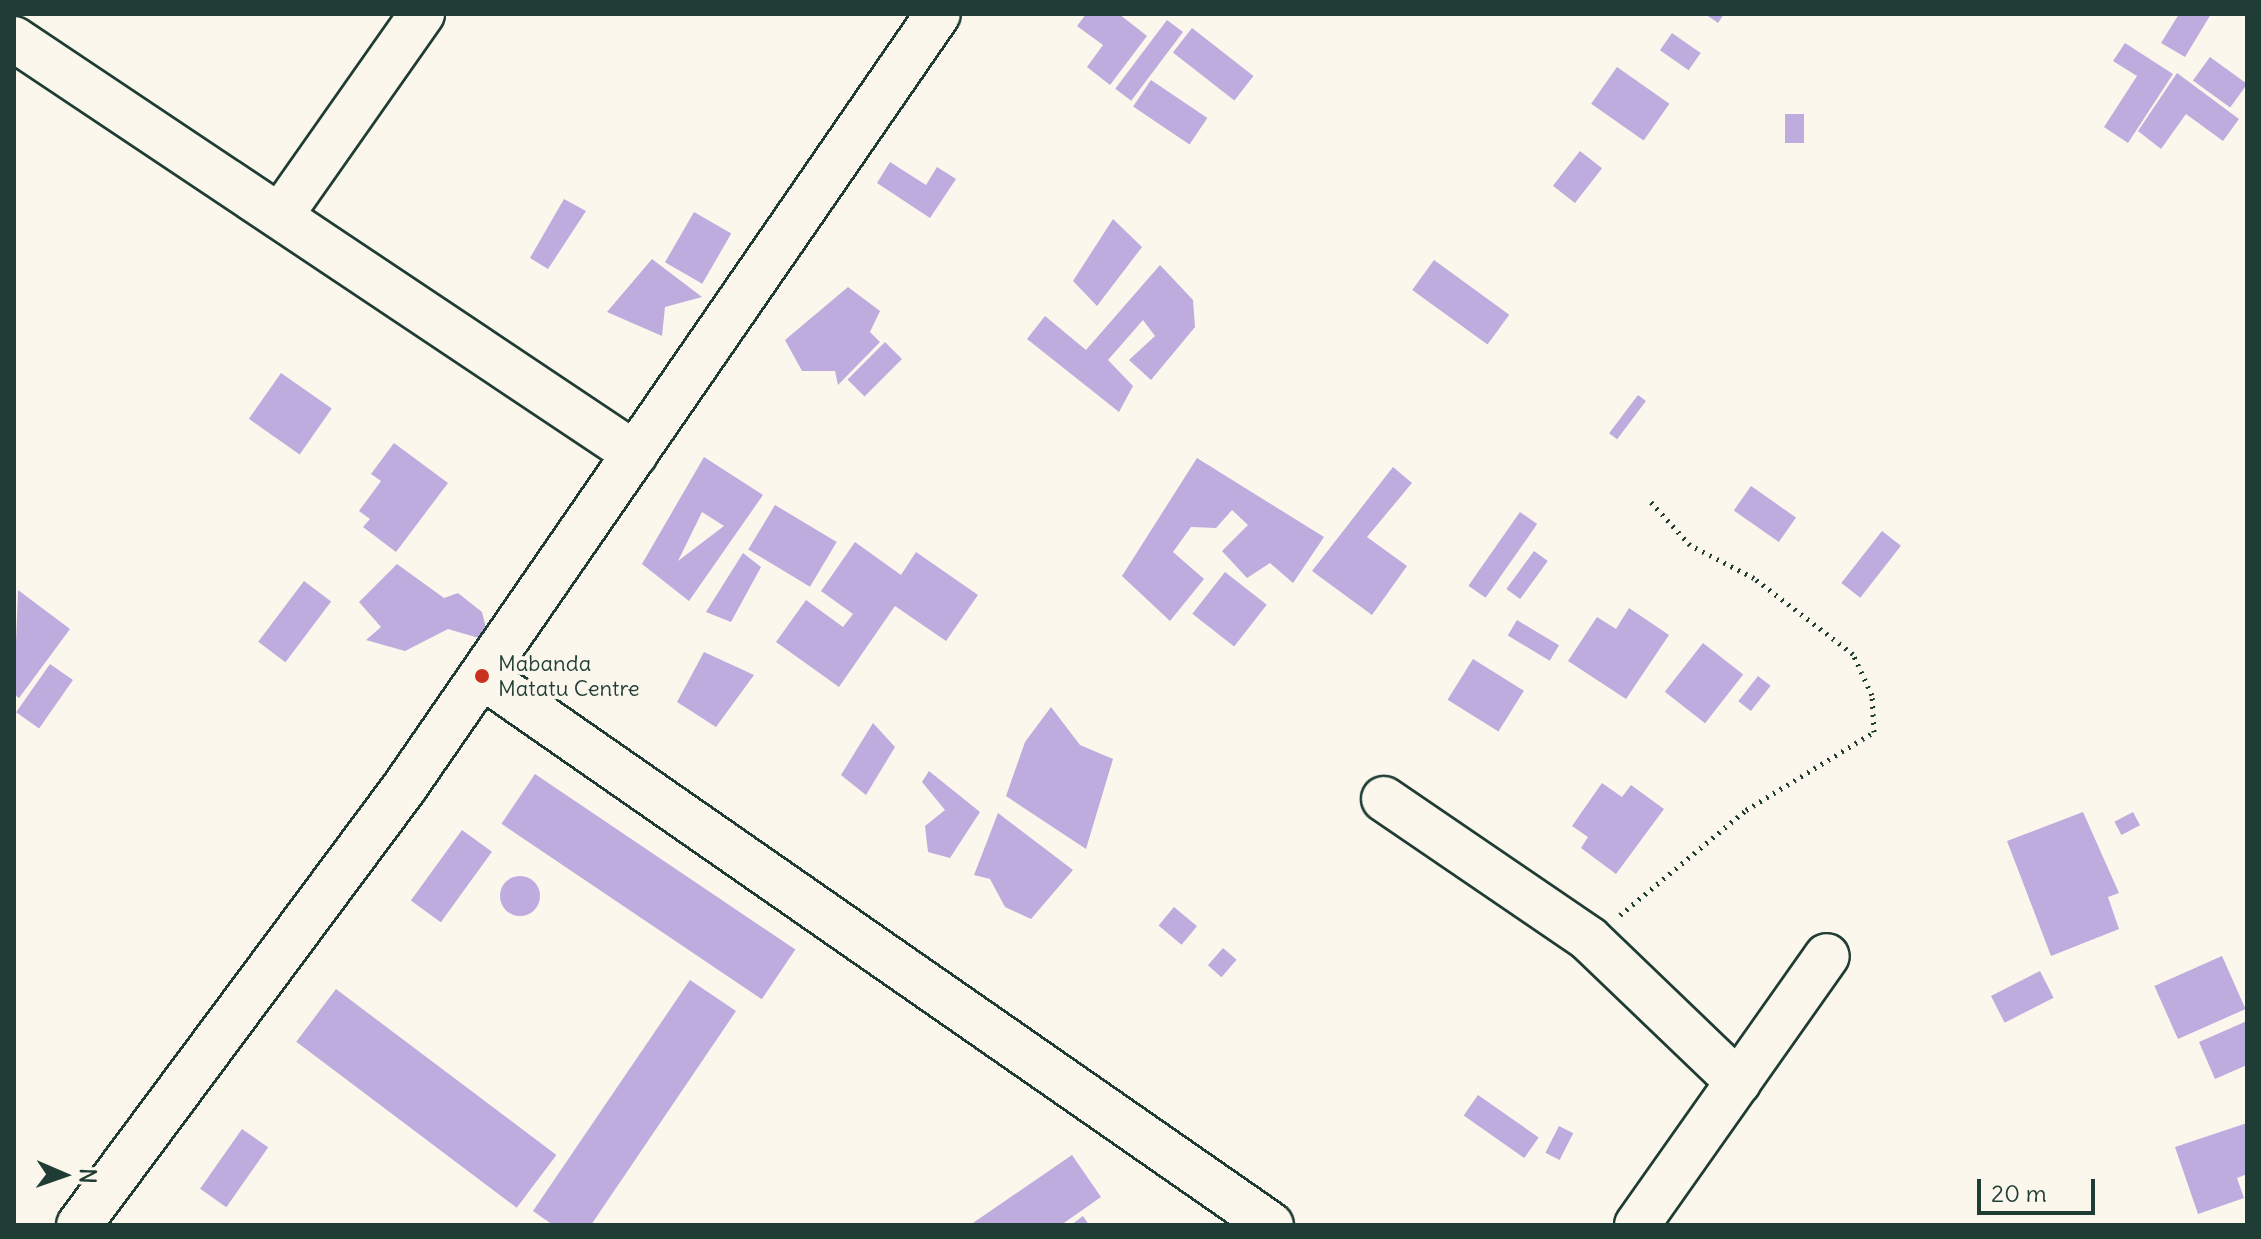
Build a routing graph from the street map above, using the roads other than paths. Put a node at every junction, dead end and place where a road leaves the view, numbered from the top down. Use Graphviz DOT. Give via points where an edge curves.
graph roads {
  1 [pos="422,14"];
  2 [pos="938,14"];
  3 [pos="14,39"];
  4 [pos="280,216"];
  5 [pos="635,454"];
  6 [pos="482,676"];
  7 [pos="1384,799"];
  8 [pos="1827,956"];
  9 [pos="1738,1082"];
  10 [pos="79,1225"];
  11 [pos="1271,1225"];
  12 [pos="1637,1225"];
  1 -- 4 [label="street"];
  2 -- 5 [label="street"];
  3 -- 4 [label="street"];
  4 -- 5 [label="street"];
  5 -- 6 [label="street"];
  6 -- 10 [label="street"];
  6 -- 11 [label="street"];
  7 -- 9 [label="street" via="1589,939"];
  8 -- 9 [label="street"];
  9 -- 12 [label="street"];
}
